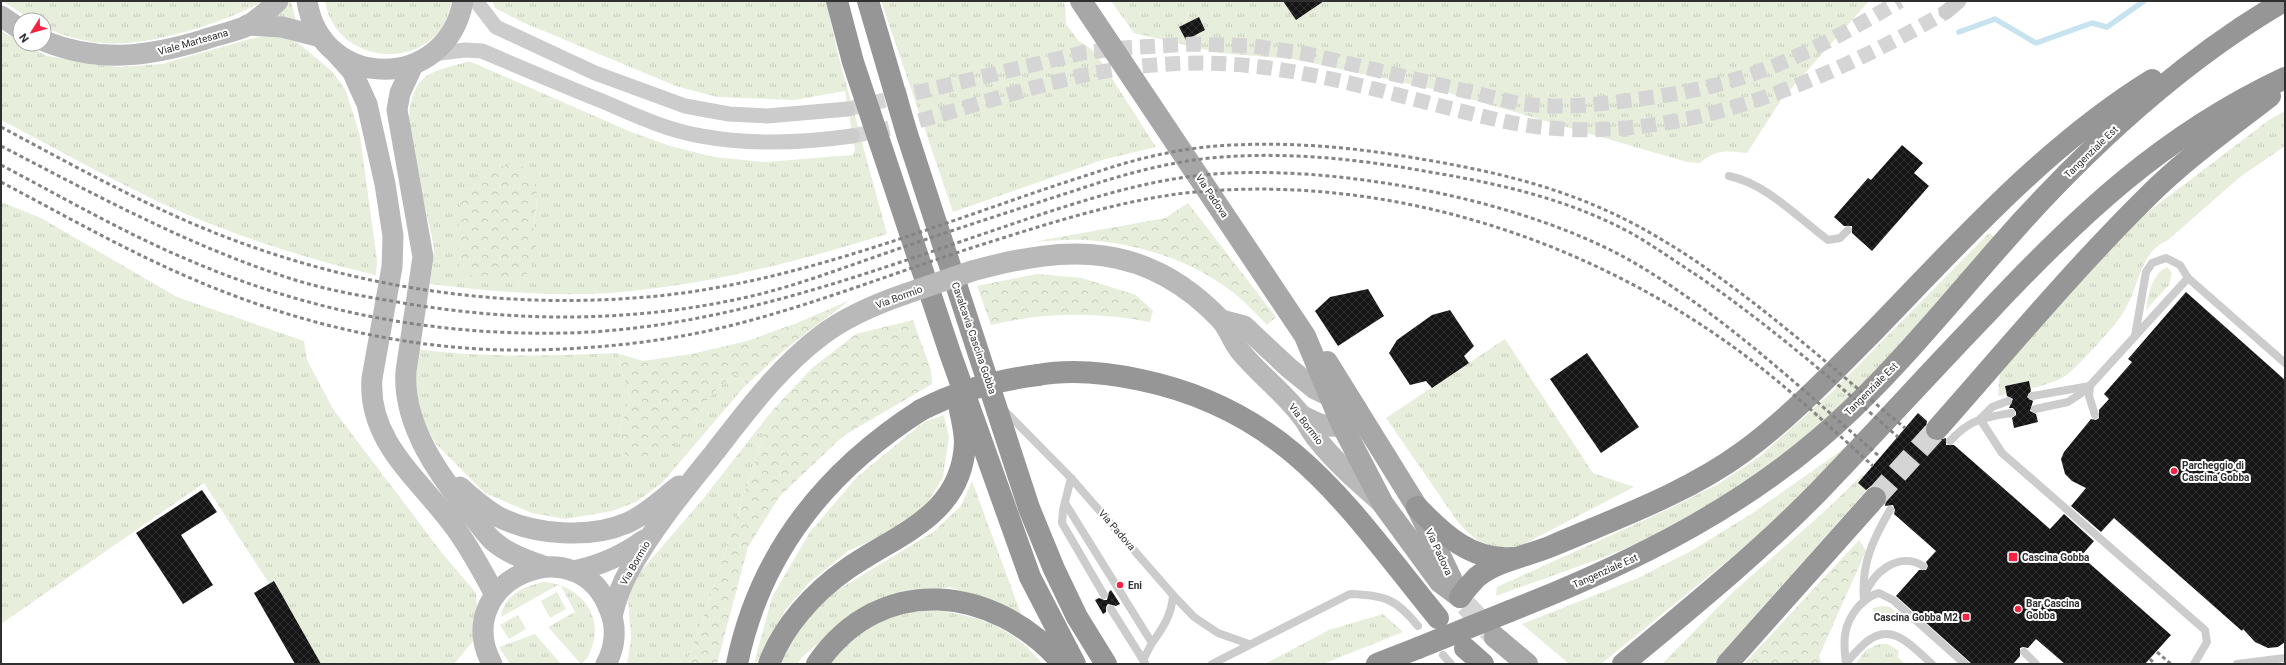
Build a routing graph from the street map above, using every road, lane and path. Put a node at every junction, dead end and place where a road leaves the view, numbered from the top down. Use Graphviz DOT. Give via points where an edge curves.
graph roads {
  1 [pos="278,1"];
  2 [pos="307,1"];
  3 [pos="463,1"];
  4 [pos="476,1"];
  5 [pos="837,1"];
  6 [pos="868,1"];
  7 [pos="1081,1"];
  8 [pos="1959,1"];
  9 [pos="2284,1"];
  10 [pos="1946,12"];
  11 [pos="1,16"];
  12 [pos="12,24"];
  13 [pos="247,25"];
  14 [pos="320,37"];
  15 [pos="52,44"];
  16 [pos="2208,50"];
  17 [pos="336,53"];
  18 [pos="432,54"];
  19 [pos="412,65"];
  20 [pos="2285,78"];
  21 [pos="2285,85"];
  22 [pos="848,109"];
  23 [pos="852,136"];
  24 [pos="1729,176"];
  25 [pos="1848,230"];
  26 [pos="2188,278"];
  27 [pos="1221,320"];
  28 [pos="2135,336"];
  29 [pos="1308,342"];
  30 [pos="950,353"];
  31 [pos="2285,363"];
  32 [pos="2090,386"];
  33 [pos="2032,396"];
  34 [pos="1331,397"];
  35 [pos="994,401"];
  36 [pos="2008,401"];
  37 [pos="1357,409"];
  38 [pos="2035,409"];
  39 [pos="2011,413"];
  40 [pos="1301,415"];
  41 [pos="2095,415"];
  42 [pos="1980,419"];
  43 [pos="1342,425"];
  44 [pos="1943,435"];
  45 [pos="429,452"];
  46 [pos="700,470"];
  47 [pos="1071,478"];
  48 [pos="1065,503"];
  49 [pos="1383,504"];
  50 [pos="1882,504"];
  51 [pos="1417,507"];
  52 [pos="652,534"];
  53 [pos="1516,558"];
  54 [pos="1923,566"];
  55 [pos="546,567"];
  56 [pos="572,571"];
  57 [pos="495,595"];
  58 [pos="1104,595"];
  59 [pos="1173,595"];
  60 [pos="1463,601"];
  61 [pos="1864,601"];
  62 [pos="1112,609"];
  63 [pos="612,616"];
  64 [pos="1428,622"];
  65 [pos="484,636"];
  66 [pos="1495,637"];
  67 [pos="1652,640"];
  68 [pos="1152,643"];
  69 [pos="1249,644"];
  70 [pos="1465,648"];
  71 [pos="2024,652"];
  72 [pos="1443,655"];
  73 [pos="2285,658"];
  74 [pos="610,660"];
  75 [pos="1144,662"];
  76 [pos="474,664"];
  77 [pos="492,664"];
  78 [pos="737,664"];
  79 [pos="769,664"];
  80 [pos="817,664"];
  81 [pos="1063,664"];
  82 [pos="1075,664"];
  83 [pos="1106,664"];
  84 [pos="1212,664"];
  85 [pos="1377,664"];
  86 [pos="1451,664"];
  87 [pos="1483,664"];
  88 [pos="1527,664"];
  89 [pos="1623,664"];
  90 [pos="1636,664"];
  91 [pos="1727,664"];
  92 [pos="1846,664"];
  93 [pos="1932,664"];
  94 [pos="1965,664"];
  95 [pos="2036,664"];
  96 [pos="2194,664"];
  97 [pos="2237,664"];
  1 -- 13 [label="main road, Viale Martesana"];
  2 -- 14 [label="main road" via="311,19"];
  3 -- 18 [label="main road" via="454,30"];
  4 -- 22 [label="street" via="496,27 595,72 685,106 713,112 767,116"];
  5 -- 30 [label="highway" via="854,67"];
  6 -- 35 [label="highway, Cavalcavia Cascina Gobba" via="912,149"];
  7 -- 29 [label="main road, Via Padova"];
  8 -- 10 [label="street"];
  9 -- 16 [label="highway, Tangenziale Est"];
  11 -- 12 [label="main road"];
  13 -- 14 [label="main road, Viale Martesana" via="282,27"];
  13 -- 15 [label="main road, Viale Martesana" via="158,53 125,56 94,54"];
  14 -- 17 [label="main road"];
  16 -- 53 [label="highway" via="2132,92 2045,161 1995,207 1805,400 1742,453 1669,495 1542,550"];
  16 -- 85 [label="highway, Tangenziale Est, bridge" via="2143,102 2072,170 2022,222 1902,358 1852,409 1794,458 1744,495 1663,544 1588,580"];
  17 -- 19 [label="main road" via="358,65 374,69 396,69"];
  17 -- 57 [label="main road" via="355,76 367,104 392,231 392,267 372,378 376,418 385,439 398,458 456,528"];
  18 -- 19 [label="main road"];
  18 -- 23 [label="street" via="465,50 482,51 648,121 700,136 776,142"];
  19 -- 45 [label="main road" via="400,93 398,119 423,264 405,383 413,420"];
  20 -- 67 [label="highway" via="2227,108 2182,136 2108,192 2044,253 1807,503"];
  21 -- 44 [label="highway" via="2149,195 2110,235"];
  24 -- 25 [label="lane" via="1743,179 1768,194 1828,240 1840,238"];
  26 -- 28 [label="lane"];
  26 -- 28 [label="lane" via="2180,265 2171,259 2161,259 2152,263 2146,272"];
  26 -- 31 [label="lane"];
  27 -- 34 [label="main road, Via Bormio" via="1244,326 1294,372 1315,389"];
  27 -- 40 [label="main road, Via Bormio" via="1240,351"];
  27 -- 46 [label="main road, Via Bormio, bridge" via="1182,286 1132,262 1116,258 1078,253 1053,254 972,271 883,301 849,317 813,342 766,389"];
  28 -- 32 [label="lane"];
  29 -- 34 [label="main road, Via Padova"];
  29 -- 37 [label="main road, Via Padova" via="1330,366"];
  30 -- 79 [label="highway" via="965,443 959,473 946,498 924,522 848,568 822,588 792,623"];
  30 -- 82 [label="highway" via="1030,577"];
  32 -- 33 [label="lane"];
  32 -- 38 [label="lane" via="2068,402"];
  32 -- 41 [label="lane" via="2088,396"];
  34 -- 37 [label="main road"];
  34 -- 43 [label="main road, Via Padova"];
  35 -- 47 [label="lane, Via Padova"];
  35 -- 83 [label="highway, Cavalcavia Cascina Gobba" via="1045,549 1077,617"];
  36 -- 42 [label="lane" via="1992,406"];
  37 -- 43 [label="main road" via="1351,421"];
  37 -- 51 [label="main road, Via Padova"];
  39 -- 42 [label="lane"];
  40 -- 43 [label="main road" via="1326,427"];
  40 -- 49 [label="main road, Via Bormio" via="1323,446 1354,479"];
  42 -- 44 [label="lane"];
  42 -- 96 [label="lane" via="2002,453 2205,630 2207,642"];
  43 -- 49 [label="main road, Via Padova"];
  45 -- 46 [label="main road" via="452,480 498,516 523,526 580,532 601,531 628,523"];
  45 -- 55 [label="main road" via="454,494 492,540 516,556"];
  46 -- 52 [label="main road, Via Bormio"];
  47 -- 48 [label="lane"];
  47 -- 59 [label="lane, Via Padova"];
  48 -- 58 [label="lane" via="1062,516 1065,530"];
  48 -- 68 [label="lane"];
  49 -- 60 [label="main road, Via Padova" via="1440,582"];
  50 -- 61 [label="lane" via="1863,576"];
  50 -- 91 [label="highway"];
  51 -- 53 [label="highway" via="1438,528 1472,552 1494,558"];
  51 -- 60 [label="main road, Via Padova"];
  52 -- 56 [label="main road, Via Bormio" via="617,558 591,568"];
  52 -- 63 [label="main road, Via Bormio" via="629,570 619,591"];
  53 -- 60 [label="highway" via="1477,578"];
  54 -- 61 [label="lane" via="1910,560 1888,566 1872,580"];
  55 -- 56 [label="main road"];
  55 -- 57 [label="main road" via="515,576"];
  56 -- 63 [label="main road" via="598,589"];
  57 -- 65 [label="main road" via="486,614"];
  59 -- 68 [label="lane" via="1171,611 1165,625"];
  59 -- 69 [label="lane, Via Padova" via="1202,623 1218,633"];
  61 -- 92 [label="lane" via="1846,625"];
  61 -- 94 [label="lane" via="1873,594 1884,594"];
  62 -- 75 [label="lane"];
  63 -- 74 [label="main road" via="614,638"];
  64 -- 69 [label="lane" via="1395,602 1372,595 1350,594"];
  64 -- 78 [label="highway, bridge" via="1381,544 1340,496 1306,463 1272,436 1221,407 1165,385 1088,373 1038,375 977,387 944,399 921,410 872,444 846,466 802,516 780,550 746,625"];
  65 -- 76 [label="main road"];
  65 -- 77 [label="main road"];
  66 -- 88 [label="main road"];
  67 -- 89 [label="highway"];
  67 -- 90 [label="highway"];
  68 -- 75 [label="lane"];
  69 -- 84 [label="lane"];
  70 -- 87 [label="highway"];
  71 -- 95 [label="lane"];
  72 -- 86 [label="lane"];
  73 -- 97 [label="lane"];
  80 -- 81 [label="highway" via="841,636 871,615 897,605 937,599 971,604 1004,616 1034,636"];
  92 -- 93 [label="lane" via="1872,637 1887,634 1902,639"];
}
